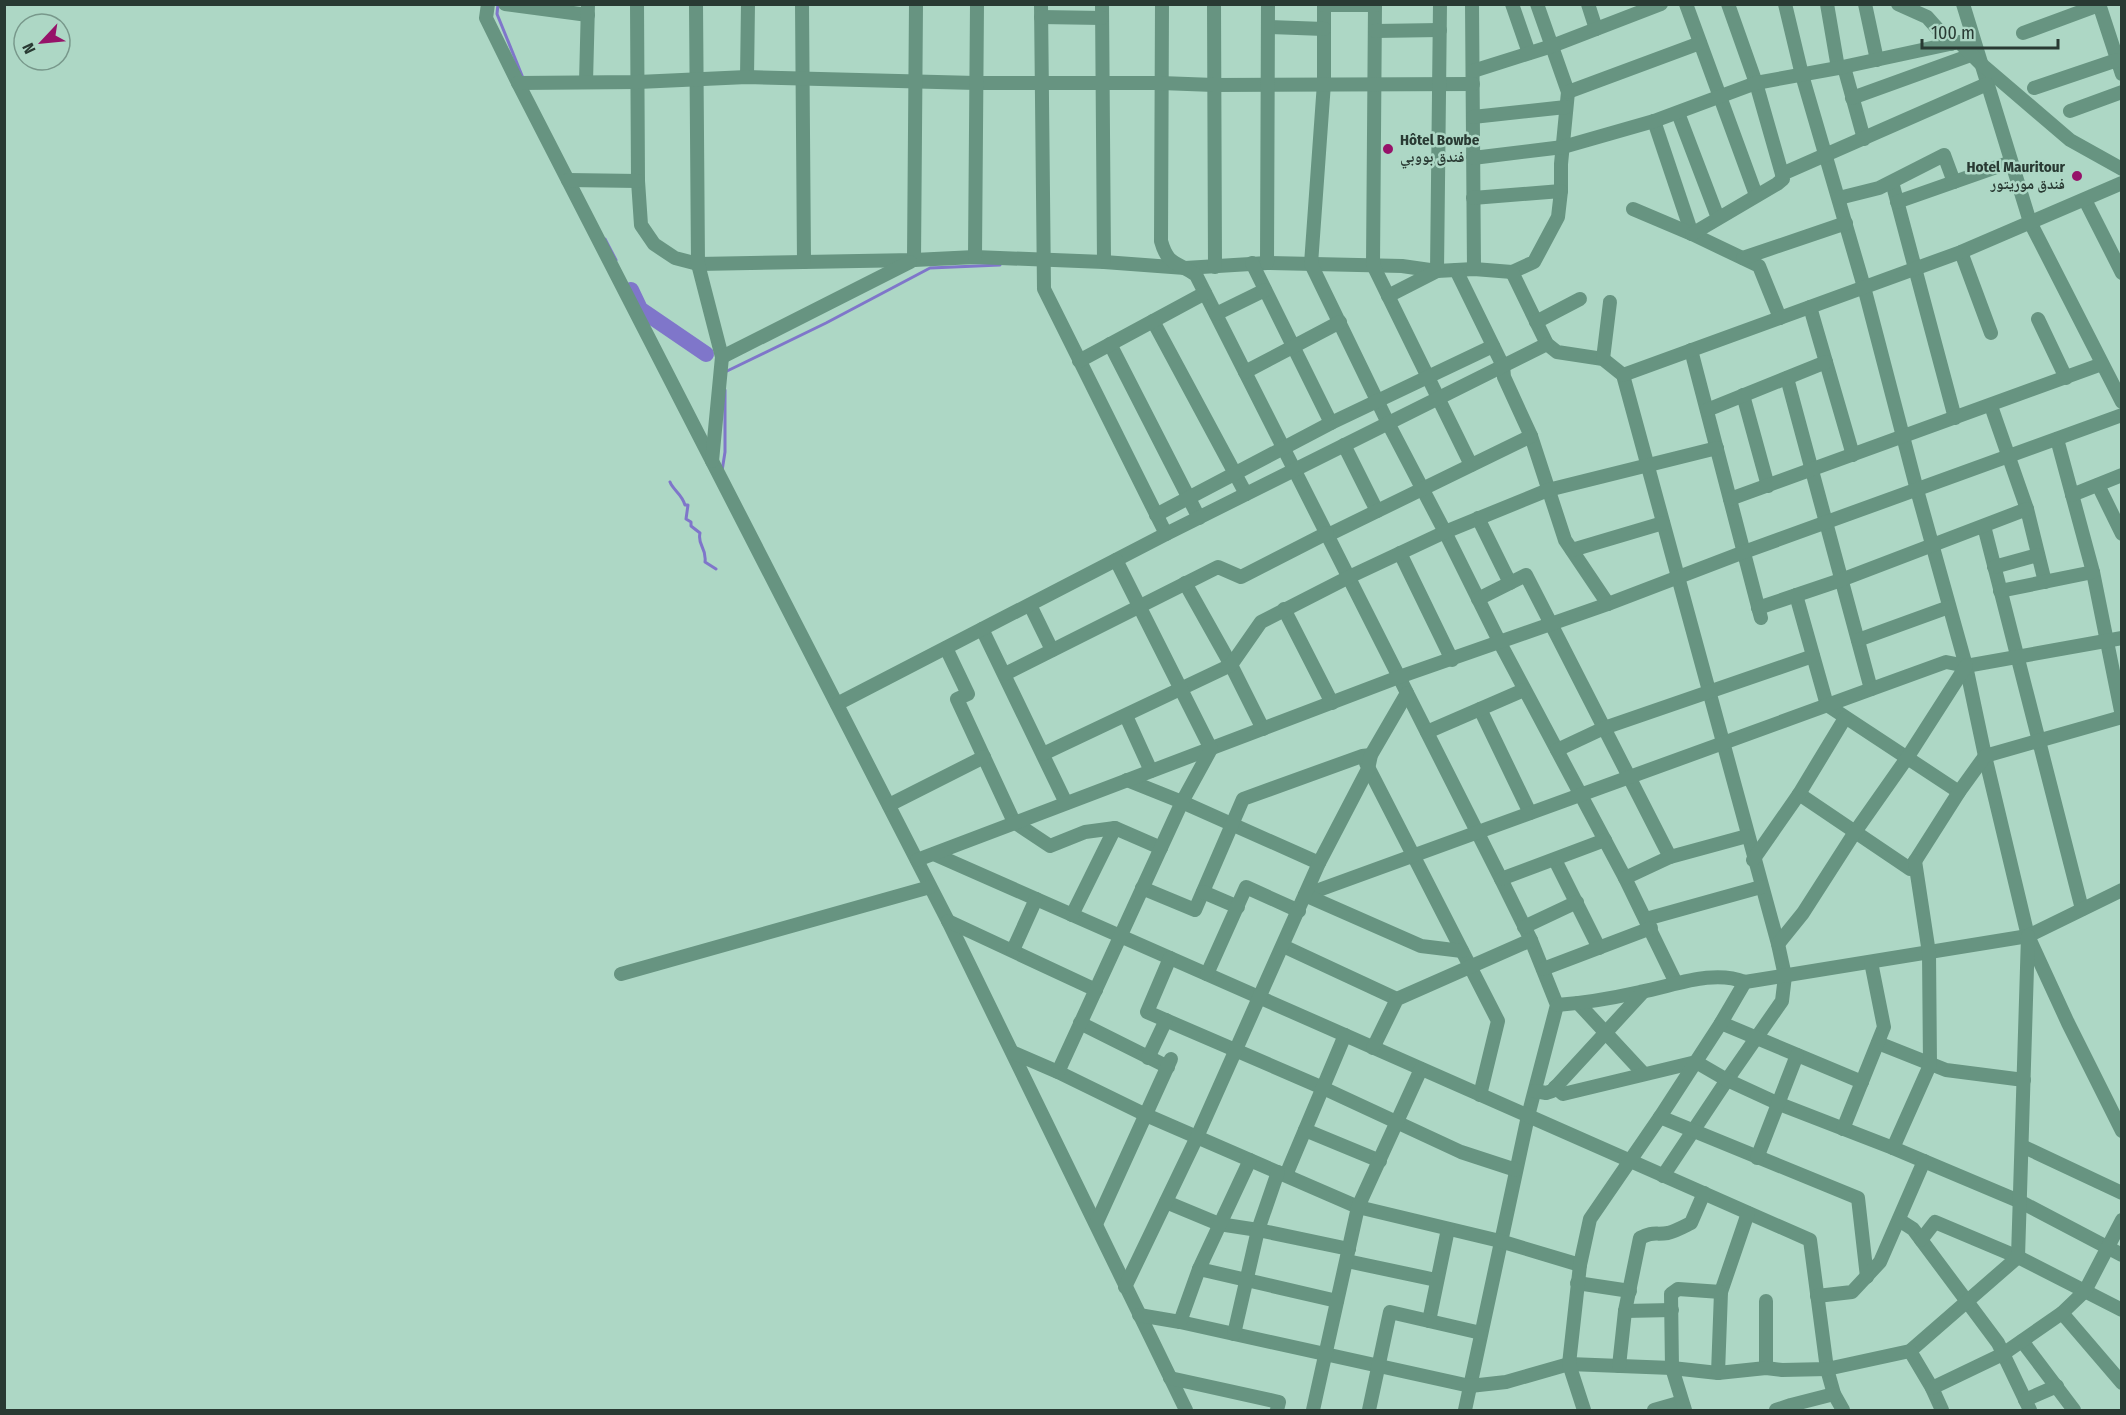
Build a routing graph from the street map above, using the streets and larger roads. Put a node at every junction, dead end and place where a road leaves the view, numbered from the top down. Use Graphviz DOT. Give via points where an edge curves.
graph roads {
  1 [pos="488,4"];
  2 [pos="505,4"];
  3 [pos="637,4"];
  4 [pos="696,4"];
  5 [pos="748,4"];
  6 [pos="802,4"];
  7 [pos="916,4"];
  8 [pos="977,4"];
  9 [pos="1162,4"];
  10 [pos="1214,4"];
  11 [pos="1268,4"];
  12 [pos="1440,4"];
  13 [pos="1472,4"];
  14 [pos="1512,4"];
  15 [pos="1537,4"];
  16 [pos="1588,4"];
  17 [pos="1660,4"];
  18 [pos="1686,4"];
  19 [pos="1728,4"];
  20 [pos="1785,4"];
  21 [pos="1827,4"];
  22 [pos="1865,4"];
  23 [pos="1324,5"];
  24 [pos="1375,5"];
  25 [pos="1900,5"];
  26 [pos="2099,5"];
  27 [pos="1966,6"];
  28 [pos="1634,9"];
  29 [pos="588,10"];
  30 [pos="1041,11"];
  31 [pos="1102,11"];
  32 [pos="1268,27"];
  33 [pos="1324,29"];
  34 [pos="1596,29"];
  35 [pos="1440,30"];
  36 [pos="1375,31"];
  37 [pos="2023,33"];
  38 [pos="1700,43"];
  39 [pos="1951,44"];
  40 [pos="1552,46"];
  41 [pos="1529,53"];
  42 [pos="1976,59"];
  43 [pos="1877,60"];
  44 [pos="2117,60"];
  45 [pos="1841,68"];
  46 [pos="2121,74"];
  47 [pos="1802,75"];
  48 [pos="747,77"];
  49 [pos="1473,77"];
  50 [pos="697,79"];
  51 [pos="803,79"];
  52 [pos="586,82"];
  53 [pos="638,82"];
  54 [pos="915,82"];
  55 [pos="1041,82"];
  56 [pos="525,83"];
  57 [pos="976,83"];
  58 [pos="1103,83"];
  59 [pos="1161,83"];
  60 [pos="1324,83"];
  61 [pos="1374,83"];
  62 [pos="1756,83"];
  63 [pos="1268,84"];
  64 [pos="1439,84"];
  65 [pos="1987,84"];
  66 [pos="1214,85"];
  67 [pos="2034,88"];
  68 [pos="1568,92"];
  69 [pos="2121,92"];
  70 [pos="1720,97"];
  71 [pos="1852,98"];
  72 [pos="1566,108"];
  73 [pos="2070,111"];
  74 [pos="1678,113"];
  75 [pos="1473,117"];
  76 [pos="1654,121"];
  77 [pos="1864,139"];
  78 [pos="1563,147"];
  79 [pos="1826,155"];
  80 [pos="1473,158"];
  81 [pos="2011,162"];
  82 [pos="2121,169"];
  83 [pos="1782,174"];
  84 [pos="568,180"];
  85 [pos="638,181"];
  86 [pos="1892,182"];
  87 [pos="1954,182"];
  88 [pos="2121,183"];
  89 [pos="1562,190"];
  90 [pos="1756,195"];
  91 [pos="1473,198"];
  92 [pos="1839,198"];
  93 [pos="2085,200"];
  94 [pos="1897,202"];
  95 [pos="1632,209"];
  96 [pos="1718,218"];
  97 [pos="2030,222"];
  98 [pos="1846,223"];
  99 [pos="1692,234"];
  100 [pos="1960,252"];
  101 [pos="975,257"];
  102 [pos="1743,258"];
  103 [pos="1042,259"];
  104 [pos="914,260"];
  105 [pos="804,262"];
  106 [pos="1104,262"];
  107 [pos="1252,263"];
  108 [pos="1267,263"];
  109 [pos="698,264"];
  110 [pos="1311,264"];
  111 [pos="1373,265"];
  112 [pos="1215,267"];
  113 [pos="1185,268"];
  114 [pos="1916,268"];
  115 [pos="1474,269"];
  116 [pos="1456,270"];
  117 [pos="1437,271"];
  118 [pos="1512,272"];
  119 [pos="2121,273"];
  120 [pos="1864,286"];
  121 [pos="1265,290"];
  122 [pos="1205,293"];
  123 [pos="1388,296"];
  124 [pos="1580,298"];
  125 [pos="1610,302"];
  126 [pos="1810,307"];
  127 [pos="1216,314"];
  128 [pos="1780,318"];
  129 [pos="2037,319"];
  130 [pos="1153,321"];
  131 [pos="1536,321"];
  132 [pos="1340,322"];
  133 [pos="1991,333"];
  134 [pos="1110,344"];
  135 [pos="1547,344"];
  136 [pos="1493,346"];
  137 [pos="1293,347"];
  138 [pos="1691,350"];
  139 [pos="722,357"];
  140 [pos="1603,359"];
  141 [pos="1079,360"];
  142 [pos="1826,362"];
  143 [pos="2102,364"];
  144 [pos="1503,366"];
  145 [pos="1245,372"];
  146 [pos="1623,375"];
  147 [pos="1428,377"];
  148 [pos="1787,378"];
  149 [pos="2066,378"];
  150 [pos="1743,395"];
  151 [pos="1438,398"];
  152 [pos="1378,401"];
  153 [pos="2121,402"];
  154 [pos="1991,406"];
  155 [pos="1707,410"];
  156 [pos="2121,415"];
  157 [pos="1955,418"];
  158 [pos="1331,423"];
  159 [pos="1388,423"];
  160 [pos="1531,436"];
  161 [pos="1904,437"];
  162 [pos="2057,439"];
  163 [pos="1344,445"];
  164 [pos="1284,448"];
  165 [pos="1717,448"];
  166 [pos="1853,455"];
  167 [pos="2009,456"];
  168 [pos="712,461"];
  169 [pos="1647,464"];
  170 [pos="1471,465"];
  171 [pos="1295,470"];
  172 [pos="1812,470"];
  173 [pos="1235,474"];
  174 [pos="2121,475"];
  175 [pos="2098,485"];
  176 [pos="1768,486"];
  177 [pos="1422,489"];
  178 [pos="1548,490"];
  179 [pos="1917,490"];
  180 [pos="1246,494"];
  181 [pos="2072,495"];
  182 [pos="1189,498"];
  183 [pos="1730,499"];
  184 [pos="2027,509"];
  185 [pos="1377,511"];
  186 [pos="1156,515"];
  187 [pos="1199,518"];
  188 [pos="1478,518"];
  189 [pos="1663,523"];
  190 [pos="1826,524"];
  191 [pos="1984,526"];
  192 [pos="1445,532"];
  193 [pos="1166,534"];
  194 [pos="1327,534"];
  195 [pos="2121,534"];
  196 [pos="1933,544"];
  197 [pos="1572,550"];
  198 [pos="1744,552"];
  199 [pos="1400,554"];
  200 [pos="2038,555"];
  201 [pos="1116,560"];
  202 [pos="1994,567"];
  203 [pos="2093,572"];
  204 [pos="1349,577"];
  205 [pos="1678,578"];
  206 [pos="1841,580"];
  207 [pos="2045,582"];
  208 [pos="1185,583"];
  209 [pos="1510,583"];
  210 [pos="2000,591"];
  211 [pos="1796,595"];
  212 [pos="1478,599"];
  213 [pos="1608,604"];
  214 [pos="1030,605"];
  215 [pos="1140,606"];
  216 [pos="1950,608"];
  217 [pos="1284,609"];
  218 [pos="1551,624"];
  219 [pos="982,629"];
  220 [pos="1858,640"];
  221 [pos="2114,640"];
  222 [pos="1500,643"];
  223 [pos="946,648"];
  224 [pos="1052,650"];
  225 [pos="1813,656"];
  226 [pos="2017,656"];
  227 [pos="1452,660"];
  228 [pos="1231,665"];
  229 [pos="1966,666"];
  230 [pos="1005,674"];
  231 [pos="1399,677"];
  232 [pos="1181,689"];
  233 [pos="1871,689"];
  234 [pos="1524,690"];
  235 [pos="1708,691"];
  236 [pos="1407,693"];
  237 [pos="1332,703"];
  238 [pos="837,704"];
  239 [pos="1827,705"];
  240 [pos="1480,709"];
  241 [pos="1126,716"];
  242 [pos="2121,716"];
  243 [pos="1845,718"];
  244 [pos="1604,728"];
  245 [pos="1263,729"];
  246 [pos="1427,732"];
  247 [pos="2039,741"];
  248 [pos="1722,743"];
  249 [pos="1211,749"];
  250 [pos="1557,750"];
  251 [pos="1043,754"];
  252 [pos="1985,756"];
  253 [pos="984,757"];
  254 [pos="1907,758"];
  255 [pos="1367,760"];
  256 [pos="1151,771"];
  257 [pos="1630,777"];
  258 [pos="1127,780"];
  259 [pos="1959,792"];
  260 [pos="1799,794"];
  261 [pos="1581,795"];
  262 [pos="1182,802"];
  263 [pos="1066,803"];
  264 [pos="889,806"];
  265 [pos="1530,813"];
  266 [pos="1014,822"];
  267 [pos="1232,825"];
  268 [pos="1115,828"];
  269 [pos="1478,832"];
  270 [pos="1855,832"];
  271 [pos="1747,836"];
  272 [pos="1605,840"];
  273 [pos="1161,848"];
  274 [pos="934,854"];
  275 [pos="1413,856"];
  276 [pos="1670,857"];
  277 [pos="916,860"];
  278 [pos="1555,860"];
  279 [pos="1753,860"];
  280 [pos="1915,861"];
  281 [pos="1319,863"];
  282 [pos="1625,878"];
  283 [pos="1501,879"];
  284 [pos="930,887"];
  285 [pos="1761,887"];
  286 [pos="1143,888"];
  287 [pos="2121,890"];
  288 [pos="1203,892"];
  289 [pos="1305,895"];
  290 [pos="1036,898"];
  291 [pos="1577,902"];
  292 [pos="1238,907"];
  293 [pos="2082,909"];
  294 [pos="1299,911"];
  295 [pos="1072,915"];
  296 [pos="948,921"];
  297 [pos="1648,923"];
  298 [pos="1528,934"];
  299 [pos="1120,936"];
  300 [pos="2028,936"];
  301 [pos="1778,944"];
  302 [pos="1283,946"];
  303 [pos="1599,948"];
  304 [pos="1013,950"];
  305 [pos="1462,951"];
  306 [pos="1929,953"];
  307 [pos="1170,958"];
  308 [pos="1871,962"];
  309 [pos="1470,967"];
  310 [pos="1543,969"];
  311 [pos="621,974"];
  312 [pos="1208,974"];
  313 [pos="1785,976"];
  314 [pos="1745,982"];
  315 [pos="1676,983"];
  316 [pos="1096,990"];
  317 [pos="1643,992"];
  318 [pos="1259,997"];
  319 [pos="1397,999"];
  320 [pos="1578,1003"];
  321 [pos="1557,1005"];
  322 [pos="1166,1020"];
  323 [pos="1080,1023"];
  324 [pos="1721,1023"];
  325 [pos="1605,1031"];
  326 [pos="1346,1035"];
  327 [pos="1756,1037"];
  328 [pos="1878,1043"];
  329 [pos="1373,1048"];
  330 [pos="1236,1050"];
  331 [pos="1014,1053"];
  332 [pos="1797,1055"];
  333 [pos="1148,1058"];
  334 [pos="1696,1062"];
  335 [pos="1930,1065"];
  336 [pos="1421,1069"];
  337 [pos="1058,1072"];
  338 [pos="1643,1073"];
  339 [pos="1726,1080"];
  340 [pos="2024,1080"];
  341 [pos="1862,1082"];
  342 [pos="1555,1087"];
  343 [pos="1323,1088"];
  344 [pos="1535,1090"];
  345 [pos="1480,1095"];
  346 [pos="1777,1103"];
  347 [pos="1146,1115"];
  348 [pos="1528,1116"];
  349 [pos="1660,1117"];
  350 [pos="1396,1123"];
  351 [pos="1843,1129"];
  352 [pos="1305,1130"];
  353 [pos="1692,1131"];
  354 [pos="2121,1131"];
  355 [pos="1197,1137"];
  356 [pos="2022,1146"];
  357 [pos="1893,1148"];
  358 [pos="1757,1158"];
  359 [pos="1250,1160"];
  360 [pos="1380,1161"];
  361 [pos="1631,1161"];
  362 [pos="1924,1161"];
  363 [pos="1516,1170"];
  364 [pos="1282,1174"];
  365 [pos="1663,1176"];
  366 [pos="1704,1193"];
  367 [pos="2121,1194"];
  368 [pos="1166,1202"];
  369 [pos="2020,1202"];
  370 [pos="1359,1207"];
  371 [pos="1748,1213"];
  372 [pos="1899,1220"];
  373 [pos="2121,1220"];
  374 [pos="1096,1224"];
  375 [pos="1219,1224"];
  376 [pos="1448,1229"];
  377 [pos="1258,1230"];
  378 [pos="1921,1240"];
  379 [pos="1500,1241"];
  380 [pos="2107,1248"];
  381 [pos="1348,1255"];
  382 [pos="2121,1256"];
  383 [pos="2018,1257"];
  384 [pos="1580,1265"];
  385 [pos="1199,1269"];
  386 [pos="1867,1277"];
  387 [pos="1247,1280"];
  388 [pos="1436,1280"];
  389 [pos="1578,1283"];
  390 [pos="1125,1287"];
  391 [pos="1630,1291"];
  392 [pos="2085,1292"];
  393 [pos="1722,1293"];
  394 [pos="1817,1296"];
  395 [pos="1337,1300"];
  396 [pos="1766,1301"];
  397 [pos="1968,1302"];
  398 [pos="1672,1310"];
  399 [pos="2121,1310"];
  400 [pos="1624,1311"];
  401 [pos="2062,1313"];
  402 [pos="1139,1315"];
  403 [pos="1429,1321"];
  404 [pos="1180,1322"];
  405 [pos="1481,1333"];
  406 [pos="1234,1334"];
  407 [pos="2022,1341"];
  408 [pos="1910,1351"];
  409 [pos="1326,1354"];
  410 [pos="2003,1354"];
  411 [pos="1569,1364"];
  412 [pos="1378,1366"];
  413 [pos="1619,1366"];
  414 [pos="1672,1368"];
  415 [pos="1766,1368"];
  416 [pos="1827,1369"];
  417 [pos="1718,1373"];
  418 [pos="1170,1378"];
  419 [pos="2121,1383"];
  420 [pos="1470,1386"];
  421 [pos="2057,1386"];
  422 [pos="1932,1388"];
  423 [pos="1834,1394"];
  424 [pos="1683,1406"];
  425 [pos="2028,1408"];
  426 [pos="1186,1410"];
  427 [pos="1277,1410"];
  428 [pos="1313,1410"];
  429 [pos="1369,1410"];
  430 [pos="1465,1410"];
  431 [pos="1584,1410"];
  432 [pos="1654,1410"];
  433 [pos="1776,1410"];
  434 [pos="1843,1410"];
  435 [pos="1941,1410"];
  436 [pos="2074,1410"];
  1 -- 56 [label="street" via="486,18"];
  2 -- 29 [label="street"];
  3 -- 53 [label="street"];
  4 -- 50 [label="street"];
  5 -- 48 [label="street"];
  6 -- 51 [label="street"];
  7 -- 54 [label="street"];
  8 -- 57 [label="street"];
  9 -- 59 [label="street"];
  10 -- 66 [label="street"];
  11 -- 32 [label="street"];
  12 -- 35 [label="street"];
  13 -- 49 [label="street"];
  14 -- 41 [label="street"];
  15 -- 40 [label="street"];
  16 -- 34 [label="street"];
  17 -- 28 [label="street"];
  18 -- 38 [label="street"];
  19 -- 62 [label="street"];
  20 -- 47 [label="street"];
  21 -- 45 [label="street"];
  22 -- 43 [label="street"];
  23 -- 24 [label="street"];
  23 -- 33 [label="street"];
  24 -- 36 [label="street"];
  25 -- 39 [label="street" via="1928,17"];
  26 -- 37 [label="street"];
  26 -- 44 [label="street"];
  27 -- 42 [label="street"];
  28 -- 34 [label="street"];
  29 -- 52 [label="street"];
  30 -- 31 [label="street"];
  30 -- 55 [label="street"];
  31 -- 58 [label="street"];
  32 -- 33 [label="street"];
  32 -- 63 [label="street"];
  33 -- 60 [label="street"];
  34 -- 40 [label="street"];
  35 -- 36 [label="street"];
  35 -- 64 [label="street"];
  36 -- 61 [label="street"];
  38 -- 68 [label="street"];
  38 -- 70 [label="street"];
  39 -- 42 [label="street" via="1959,42"];
  39 -- 43 [label="street"];
  40 -- 41 [label="street"];
  40 -- 68 [label="street"];
  41 -- 49 [label="street"];
  42 -- 65 [label="street"];
  42 -- 71 [label="street"];
  42 -- 82 [label="street" via="2070,140"];
  43 -- 45 [label="street"];
  44 -- 46 [label="street"];
  44 -- 67 [label="street"];
  45 -- 47 [label="street"];
  45 -- 71 [label="street"];
  47 -- 62 [label="street"];
  47 -- 79 [label="street"];
  48 -- 50 [label="street"];
  48 -- 51 [label="street"];
  49 -- 64 [label="street"];
  49 -- 75 [label="street"];
  50 -- 53 [label="street"];
  50 -- 109 [label="street"];
  51 -- 54 [label="street"];
  51 -- 105 [label="street"];
  52 -- 53 [label="street"];
  52 -- 56 [label="street"];
  53 -- 85 [label="street"];
  54 -- 57 [label="street"];
  54 -- 104 [label="street"];
  55 -- 57 [label="street"];
  55 -- 58 [label="street"];
  55 -- 103 [label="street"];
  56 -- 84 [label="street"];
  57 -- 101 [label="street"];
  58 -- 59 [label="street"];
  58 -- 106 [label="street"];
  59 -- 66 [label="street"];
  59 -- 113 [label="street" via="1161,241 1165,255"];
  60 -- 61 [label="street"];
  60 -- 63 [label="street"];
  60 -- 110 [label="street"];
  61 -- 64 [label="street"];
  61 -- 111 [label="street"];
  62 -- 70 [label="street"];
  62 -- 83 [label="street"];
  63 -- 66 [label="street"];
  63 -- 108 [label="street"];
  64 -- 117 [label="street"];
  65 -- 77 [label="street"];
  65 -- 81 [label="street"];
  66 -- 112 [label="street"];
  68 -- 72 [label="street"];
  69 -- 73 [label="street"];
  70 -- 74 [label="street"];
  70 -- 90 [label="street"];
  71 -- 77 [label="street"];
  72 -- 75 [label="street"];
  72 -- 78 [label="street"];
  74 -- 76 [label="street"];
  74 -- 96 [label="street"];
  75 -- 80 [label="street"];
  76 -- 78 [label="street"];
  76 -- 99 [label="street"];
  77 -- 79 [label="street"];
  78 -- 80 [label="street"];
  78 -- 89 [label="street"];
  79 -- 83 [label="street"];
  79 -- 92 [label="street"];
  80 -- 91 [label="street"];
  81 -- 87 [label="street"];
  81 -- 97 [label="street"];
  83 -- 90 [label="street" via="1781,181"];
  84 -- 85 [label="street"];
  84 -- 168 [label="street"];
  85 -- 109 [label="street" via="641,225 654,244 675,258"];
  86 -- 87 [label="street" via="1944,155"];
  86 -- 92 [label="street"];
  86 -- 94 [label="street"];
  87 -- 94 [label="street"];
  88 -- 93 [label="street"];
  89 -- 91 [label="street"];
  89 -- 118 [label="street" via="1558,216 1534,262"];
  90 -- 96 [label="street"];
  91 -- 115 [label="street"];
  92 -- 98 [label="street"];
  93 -- 97 [label="street"];
  93 -- 119 [label="street"];
  94 -- 114 [label="street"];
  95 -- 99 [label="street"];
  96 -- 99 [label="street"];
  97 -- 100 [label="street"];
  97 -- 143 [label="street"];
  98 -- 102 [label="street"];
  98 -- 120 [label="street"];
  99 -- 102 [label="street"];
  100 -- 114 [label="street"];
  100 -- 133 [label="street"];
  101 -- 103 [label="street"];
  101 -- 104 [label="street"];
  102 -- 128 [label="street" via="1759,266"];
  103 -- 106 [label="street"];
  103 -- 141 [label="street" via="1044,290"];
  104 -- 105 [label="street"];
  104 -- 139 [label="street"];
  105 -- 109 [label="street"];
  106 -- 113 [label="street"];
  107 -- 108 [label="street"];
  107 -- 112 [label="street"];
  107 -- 121 [label="street"];
  108 -- 110 [label="street"];
  109 -- 139 [label="street"];
  110 -- 111 [label="street"];
  110 -- 132 [label="street"];
  111 -- 117 [label="street"];
  111 -- 123 [label="street"];
  112 -- 113 [label="street"];
  113 -- 122 [label="street" via="1196,275"];
  114 -- 120 [label="street"];
  114 -- 157 [label="street"];
  115 -- 116 [label="street"];
  115 -- 118 [label="street"];
  116 -- 117 [label="street"];
  116 -- 136 [label="street"];
  117 -- 123 [label="street"];
  118 -- 131 [label="street"];
  120 -- 126 [label="street"];
  120 -- 161 [label="street"];
  121 -- 127 [label="street"];
  121 -- 137 [label="street"];
  122 -- 127 [label="street"];
  122 -- 130 [label="street"];
  123 -- 147 [label="street"];
  124 -- 131 [label="street"];
  125 -- 140 [label="street"];
  126 -- 128 [label="street"];
  126 -- 142 [label="street"];
  127 -- 145 [label="street"];
  128 -- 138 [label="street"];
  129 -- 149 [label="street"];
  130 -- 134 [label="street"];
  130 -- 173 [label="street"];
  131 -- 135 [label="street"];
  132 -- 137 [label="street"];
  132 -- 152 [label="street"];
  134 -- 141 [label="street"];
  134 -- 182 [label="street"];
  135 -- 140 [label="street" via="1557,352"];
  135 -- 144 [label="street"];
  136 -- 144 [label="street"];
  136 -- 147 [label="street"];
  137 -- 145 [label="street"];
  137 -- 158 [label="street"];
  138 -- 146 [label="street"];
  138 -- 155 [label="street"];
  139 -- 168 [label="street"];
  140 -- 146 [label="street"];
  141 -- 186 [label="street"];
  142 -- 148 [label="street"];
  142 -- 166 [label="street"];
  143 -- 149 [label="street"];
  143 -- 153 [label="street"];
  144 -- 151 [label="street"];
  144 -- 160 [label="street" via="1504,377"];
  145 -- 164 [label="street"];
  146 -- 169 [label="street"];
  147 -- 151 [label="street"];
  147 -- 152 [label="street"];
  148 -- 150 [label="street"];
  148 -- 172 [label="street"];
  149 -- 154 [label="street"];
  150 -- 155 [label="street"];
  150 -- 176 [label="street"];
  151 -- 159 [label="street"];
  151 -- 170 [label="street"];
  152 -- 158 [label="street"];
  152 -- 159 [label="street"];
  154 -- 157 [label="street"];
  154 -- 167 [label="street"];
  155 -- 165 [label="street"];
  156 -- 162 [label="street"];
  157 -- 161 [label="street"];
  158 -- 164 [label="street"];
  159 -- 163 [label="street"];
  159 -- 177 [label="street"];
  160 -- 170 [label="street"];
  160 -- 178 [label="street"];
  161 -- 166 [label="street"];
  161 -- 179 [label="street"];
  162 -- 167 [label="street"];
  162 -- 181 [label="street"];
  163 -- 171 [label="street"];
  163 -- 185 [label="street"];
  164 -- 171 [label="street"];
  164 -- 173 [label="street"];
  165 -- 169 [label="street"];
  165 -- 183 [label="street"];
  166 -- 172 [label="street"];
  167 -- 179 [label="street"];
  167 -- 184 [label="street"];
  168 -- 238 [label="street"];
  169 -- 178 [label="street"];
  169 -- 189 [label="street"];
  170 -- 177 [label="street"];
  171 -- 180 [label="street"];
  171 -- 194 [label="street"];
  172 -- 176 [label="street"];
  172 -- 190 [label="street"];
  173 -- 180 [label="street"];
  173 -- 182 [label="street"];
  174 -- 175 [label="street"];
  175 -- 181 [label="street"];
  175 -- 195 [label="street"];
  176 -- 183 [label="street"];
  177 -- 185 [label="street"];
  177 -- 192 [label="street"];
  178 -- 188 [label="street"];
  178 -- 197 [label="street"];
  179 -- 190 [label="street"];
  179 -- 196 [label="street"];
  180 -- 187 [label="street"];
  181 -- 203 [label="street"];
  182 -- 186 [label="street"];
  182 -- 187 [label="street"];
  183 -- 198 [label="street"];
  184 -- 191 [label="street"];
  184 -- 200 [label="street"];
  185 -- 194 [label="street"];
  186 -- 193 [label="street"];
  187 -- 193 [label="street"];
  188 -- 192 [label="street"];
  188 -- 209 [label="street"];
  189 -- 197 [label="street"];
  189 -- 205 [label="street"];
  190 -- 198 [label="street"];
  190 -- 206 [label="street"];
  191 -- 196 [label="street"];
  191 -- 202 [label="street"];
  192 -- 199 [label="street"];
  192 -- 212 [label="street"];
  193 -- 201 [label="street"];
  194 -- 204 [label="street"];
  194 -- 208 [label="street" via="1241,577 1218,567"];
  196 -- 206 [label="street"];
  196 -- 216 [label="street"];
  197 -- 213 [label="street"];
  198 -- 205 [label="street"];
  198 -- 211 [label="street" via="1760,613"];
  199 -- 204 [label="street"];
  199 -- 227 [label="street"];
  200 -- 202 [label="street"];
  200 -- 207 [label="street"];
  201 -- 214 [label="street"];
  201 -- 215 [label="street"];
  202 -- 210 [label="street"];
  203 -- 207 [label="street"];
  203 -- 221 [label="street"];
  204 -- 217 [label="street"];
  204 -- 231 [label="street"];
  205 -- 213 [label="street"];
  205 -- 235 [label="street"];
  206 -- 211 [label="street"];
  206 -- 220 [label="street"];
  207 -- 210 [label="street"];
  208 -- 215 [label="street"];
  208 -- 228 [label="street"];
  209 -- 212 [label="street"];
  209 -- 218 [label="street" via="1526,575"];
  210 -- 226 [label="street"];
  211 -- 225 [label="street"];
  212 -- 222 [label="street"];
  213 -- 218 [label="street"];
  214 -- 219 [label="street"];
  214 -- 224 [label="street"];
  215 -- 224 [label="street"];
  215 -- 232 [label="street"];
  216 -- 220 [label="street"];
  216 -- 229 [label="street"];
  217 -- 228 [label="street" via="1261,622"];
  217 -- 237 [label="street"];
  218 -- 222 [label="street"];
  218 -- 244 [label="street"];
  219 -- 223 [label="street"];
  219 -- 230 [label="street"];
  220 -- 233 [label="street"];
  221 -- 226 [label="street"];
  221 -- 242 [label="street"];
  222 -- 227 [label="street"];
  222 -- 234 [label="street"];
  223 -- 238 [label="street"];
  223 -- 253 [label="street" via="968,694 957,699"];
  224 -- 230 [label="street"];
  225 -- 235 [label="street"];
  225 -- 239 [label="street"];
  226 -- 229 [label="street"];
  226 -- 247 [label="street"];
  227 -- 231 [label="street"];
  228 -- 232 [label="street"];
  228 -- 245 [label="street"];
  229 -- 233 [label="street" via="1946,662"];
  229 -- 252 [label="street"];
  229 -- 254 [label="street"];
  230 -- 251 [label="street"];
  231 -- 236 [label="street"];
  231 -- 237 [label="street"];
  232 -- 241 [label="street"];
  232 -- 249 [label="street"];
  233 -- 239 [label="street"];
  234 -- 240 [label="street"];
  234 -- 250 [label="street"];
  235 -- 244 [label="street"];
  235 -- 248 [label="street"];
  236 -- 246 [label="street"];
  236 -- 255 [label="street"];
  237 -- 245 [label="street"];
  238 -- 264 [label="street"];
  239 -- 243 [label="street"];
  239 -- 248 [label="street"];
  240 -- 246 [label="street"];
  240 -- 265 [label="street"];
  241 -- 251 [label="street"];
  241 -- 256 [label="street"];
  242 -- 247 [label="street"];
  243 -- 254 [label="street"];
  243 -- 260 [label="street"];
  244 -- 250 [label="street"];
  244 -- 257 [label="street"];
  245 -- 249 [label="street"];
  246 -- 269 [label="street"];
  247 -- 252 [label="street"];
  247 -- 293 [label="street"];
  248 -- 257 [label="street"];
  248 -- 271 [label="street"];
  249 -- 256 [label="street"];
  249 -- 262 [label="street"];
  250 -- 261 [label="street"];
  251 -- 263 [label="street"];
  252 -- 259 [label="street"];
  252 -- 300 [label="street"];
  253 -- 264 [label="street"];
  253 -- 266 [label="street"];
  254 -- 259 [label="street"];
  254 -- 270 [label="street"];
  255 -- 267 [label="street" via="1243,799"];
  255 -- 275 [label="street"];
  255 -- 281 [label="street"];
  256 -- 258 [label="street"];
  257 -- 261 [label="street"];
  257 -- 276 [label="street"];
  258 -- 262 [label="street"];
  258 -- 263 [label="street"];
  259 -- 280 [label="street"];
  260 -- 270 [label="street"];
  260 -- 279 [label="street"];
  261 -- 265 [label="street"];
  261 -- 272 [label="street"];
  262 -- 267 [label="street"];
  262 -- 273 [label="street"];
  263 -- 266 [label="street"];
  264 -- 277 [label="street"];
  265 -- 269 [label="street"];
  266 -- 268 [label="street" via="1050,846 1085,832"];
  266 -- 274 [label="street"];
  267 -- 281 [label="street"];
  267 -- 288 [label="street"];
  268 -- 273 [label="street"];
  268 -- 295 [label="street"];
  269 -- 275 [label="street"];
  269 -- 283 [label="street"];
  270 -- 280 [label="street" via="1910,869"];
  270 -- 301 [label="street" via="1803,913"];
  271 -- 276 [label="street"];
  271 -- 279 [label="street"];
  272 -- 278 [label="street"];
  272 -- 282 [label="street"];
  273 -- 286 [label="street"];
  274 -- 277 [label="street"];
  274 -- 290 [label="street"];
  275 -- 289 [label="street"];
  275 -- 305 [label="street"];
  276 -- 282 [label="street"];
  277 -- 284 [label="street"];
  278 -- 283 [label="street"];
  278 -- 291 [label="street"];
  279 -- 285 [label="street"];
  280 -- 306 [label="street"];
  281 -- 289 [label="street"];
  282 -- 297 [label="street"];
  283 -- 298 [label="street"];
  284 -- 296 [label="street"];
  284 -- 311 [label="street"];
  285 -- 297 [label="street"];
  285 -- 301 [label="street"];
  286 -- 288 [label="street" via="1196,910"];
  286 -- 299 [label="street"];
  287 -- 293 [label="street"];
  288 -- 292 [label="street"];
  289 -- 294 [label="street"];
  289 -- 305 [label="street" via="1421,945"];
  290 -- 295 [label="street"];
  290 -- 304 [label="street"];
  291 -- 298 [label="street"];
  291 -- 303 [label="street"];
  292 -- 294 [label="street" via="1246,887"];
  292 -- 312 [label="street"];
  293 -- 300 [label="street"];
  294 -- 302 [label="street"];
  295 -- 299 [label="street"];
  296 -- 304 [label="street"];
  296 -- 331 [label="street"];
  297 -- 303 [label="street"];
  297 -- 315 [label="street"];
  298 -- 309 [label="street"];
  298 -- 310 [label="street"];
  299 -- 307 [label="street"];
  299 -- 316 [label="street"];
  300 -- 306 [label="street"];
  300 -- 340 [label="street"];
  300 -- 354 [label="street"];
  301 -- 313 [label="street"];
  302 -- 318 [label="street"];
  302 -- 319 [label="street"];
  303 -- 310 [label="street"];
  304 -- 316 [label="street"];
  305 -- 309 [label="street"];
  306 -- 308 [label="street"];
  306 -- 335 [label="street"];
  307 -- 312 [label="street"];
  307 -- 322 [label="street" via="1147,1012"];
  308 -- 313 [label="street"];
  308 -- 328 [label="street" via="1884,1027"];
  309 -- 319 [label="street"];
  309 -- 345 [label="street" via="1498,1021"];
  310 -- 321 [label="street"];
  312 -- 318 [label="street"];
  313 -- 314 [label="street"];
  313 -- 327 [label="street" via="1782,1000"];
  314 -- 315 [label="street" via="1722,977"];
  314 -- 324 [label="street"];
  315 -- 317 [label="street"];
  316 -- 323 [label="street"];
  317 -- 320 [label="street"];
  317 -- 325 [label="street"];
  318 -- 326 [label="street"];
  318 -- 330 [label="street"];
  319 -- 329 [label="street"];
  320 -- 321 [label="street"];
  320 -- 325 [label="street"];
  321 -- 344 [label="street"];
  322 -- 330 [label="street"];
  322 -- 333 [label="street"];
  323 -- 333 [label="street"];
  323 -- 337 [label="street"];
  324 -- 327 [label="street"];
  324 -- 334 [label="street"];
  325 -- 338 [label="street"];
  325 -- 342 [label="street"];
  326 -- 329 [label="street"];
  326 -- 343 [label="street"];
  327 -- 332 [label="street"];
  327 -- 339 [label="street"];
  328 -- 335 [label="street"];
  328 -- 341 [label="street"];
  329 -- 336 [label="street"];
  330 -- 343 [label="street"];
  330 -- 355 [label="street"];
  331 -- 337 [label="street"];
  331 -- 374 [label="street"];
  332 -- 341 [label="street"];
  332 -- 346 [label="street"];
  333 -- 347 [label="street" via="1169,1063"];
  334 -- 338 [label="street"];
  334 -- 339 [label="street"];
  334 -- 349 [label="street"];
  335 -- 340 [label="street"];
  335 -- 357 [label="street"];
  336 -- 345 [label="street"];
  336 -- 350 [label="street"];
  337 -- 347 [label="street"];
  338 -- 342 [label="street" via="1563,1094"];
  339 -- 346 [label="street"];
  339 -- 353 [label="street"];
  340 -- 356 [label="street"];
  341 -- 351 [label="street"];
  342 -- 344 [label="street" via="1546,1093"];
  343 -- 350 [label="street"];
  343 -- 352 [label="street"];
  344 -- 348 [label="street"];
  345 -- 348 [label="street"];
  346 -- 351 [label="street"];
  346 -- 358 [label="street"];
  347 -- 355 [label="street"];
  347 -- 374 [label="street"];
  348 -- 361 [label="street"];
  348 -- 363 [label="street"];
  349 -- 353 [label="street"];
  349 -- 361 [label="street"];
  350 -- 360 [label="street"];
  350 -- 363 [label="street" via="1461,1152"];
  351 -- 357 [label="street"];
  352 -- 360 [label="street"];
  352 -- 364 [label="street"];
  353 -- 358 [label="street"];
  353 -- 365 [label="street"];
  355 -- 359 [label="street"];
  355 -- 368 [label="street"];
  356 -- 367 [label="street"];
  356 -- 369 [label="street"];
  357 -- 362 [label="street"];
  358 -- 386 [label="street" via="1858,1198"];
  359 -- 364 [label="street"];
  359 -- 375 [label="street"];
  360 -- 370 [label="street"];
  361 -- 365 [label="street"];
  361 -- 384 [label="street" via="1590,1219"];
  362 -- 369 [label="street"];
  362 -- 372 [label="street"];
  363 -- 379 [label="street"];
  364 -- 370 [label="street"];
  364 -- 377 [label="street"];
  365 -- 366 [label="street"];
  366 -- 371 [label="street"];
  366 -- 391 [label="street" via="1691,1224 1640,1238"];
  368 -- 375 [label="street"];
  368 -- 390 [label="street"];
  369 -- 380 [label="street"];
  369 -- 383 [label="street"];
  370 -- 376 [label="street"];
  370 -- 381 [label="street"];
  371 -- 393 [label="street"];
  371 -- 394 [label="street" via="1810,1240"];
  372 -- 378 [label="street"];
  372 -- 386 [label="street" via="1880,1262"];
  373 -- 380 [label="street"];
  374 -- 390 [label="street"];
  375 -- 377 [label="street"];
  375 -- 385 [label="street"];
  376 -- 379 [label="street"];
  376 -- 388 [label="street"];
  377 -- 381 [label="street"];
  377 -- 387 [label="street"];
  378 -- 383 [label="street" via="1935,1222"];
  378 -- 397 [label="street"];
  379 -- 384 [label="street"];
  379 -- 405 [label="street"];
  380 -- 382 [label="street"];
  380 -- 392 [label="street"];
  381 -- 388 [label="street"];
  381 -- 395 [label="street"];
  383 -- 392 [label="street"];
  383 -- 397 [label="street"];
  384 -- 389 [label="street"];
  385 -- 387 [label="street"];
  385 -- 404 [label="street"];
  386 -- 394 [label="street" via="1852,1292"];
  387 -- 395 [label="street"];
  387 -- 406 [label="street"];
  388 -- 403 [label="street"];
  389 -- 391 [label="street"];
  389 -- 411 [label="street"];
  390 -- 402 [label="street"];
  391 -- 400 [label="street"];
  392 -- 399 [label="street"];
  392 -- 401 [label="street"];
  393 -- 398 [label="street" via="1675,1289"];
  393 -- 417 [label="street"];
  394 -- 416 [label="street"];
  395 -- 409 [label="street"];
  396 -- 415 [label="street"];
  397 -- 408 [label="street"];
  397 -- 410 [label="street"];
  398 -- 400 [label="street"];
  398 -- 414 [label="street"];
  400 -- 413 [label="street"];
  401 -- 407 [label="street"];
  401 -- 419 [label="street"];
  402 -- 404 [label="street"];
  402 -- 418 [label="street"];
  403 -- 405 [label="street"];
  403 -- 412 [label="street" via="1390,1312"];
  404 -- 406 [label="street"];
  405 -- 420 [label="street"];
  406 -- 409 [label="street"];
  407 -- 410 [label="street"];
  407 -- 421 [label="street"];
  408 -- 416 [label="street"];
  408 -- 422 [label="street"];
  409 -- 412 [label="street"];
  409 -- 428 [label="street"];
  410 -- 422 [label="street"];
  410 -- 425 [label="street"];
  411 -- 413 [label="street"];
  411 -- 420 [label="street" via="1506,1382"];
  411 -- 431 [label="street"];
  412 -- 420 [label="street"];
  412 -- 429 [label="street"];
  413 -- 414 [label="street"];
  414 -- 417 [label="street"];
  414 -- 424 [label="street"];
  415 -- 416 [label="street"];
  415 -- 417 [label="street"];
  416 -- 423 [label="street"];
  418 -- 426 [label="street"];
  418 -- 427 [label="street" via="1279,1402"];
  420 -- 430 [label="street"];
  421 -- 425 [label="street"];
  421 -- 436 [label="street"];
  422 -- 435 [label="street"];
  423 -- 433 [label="street"];
  423 -- 434 [label="street"];
  424 -- 432 [label="street"];
}
